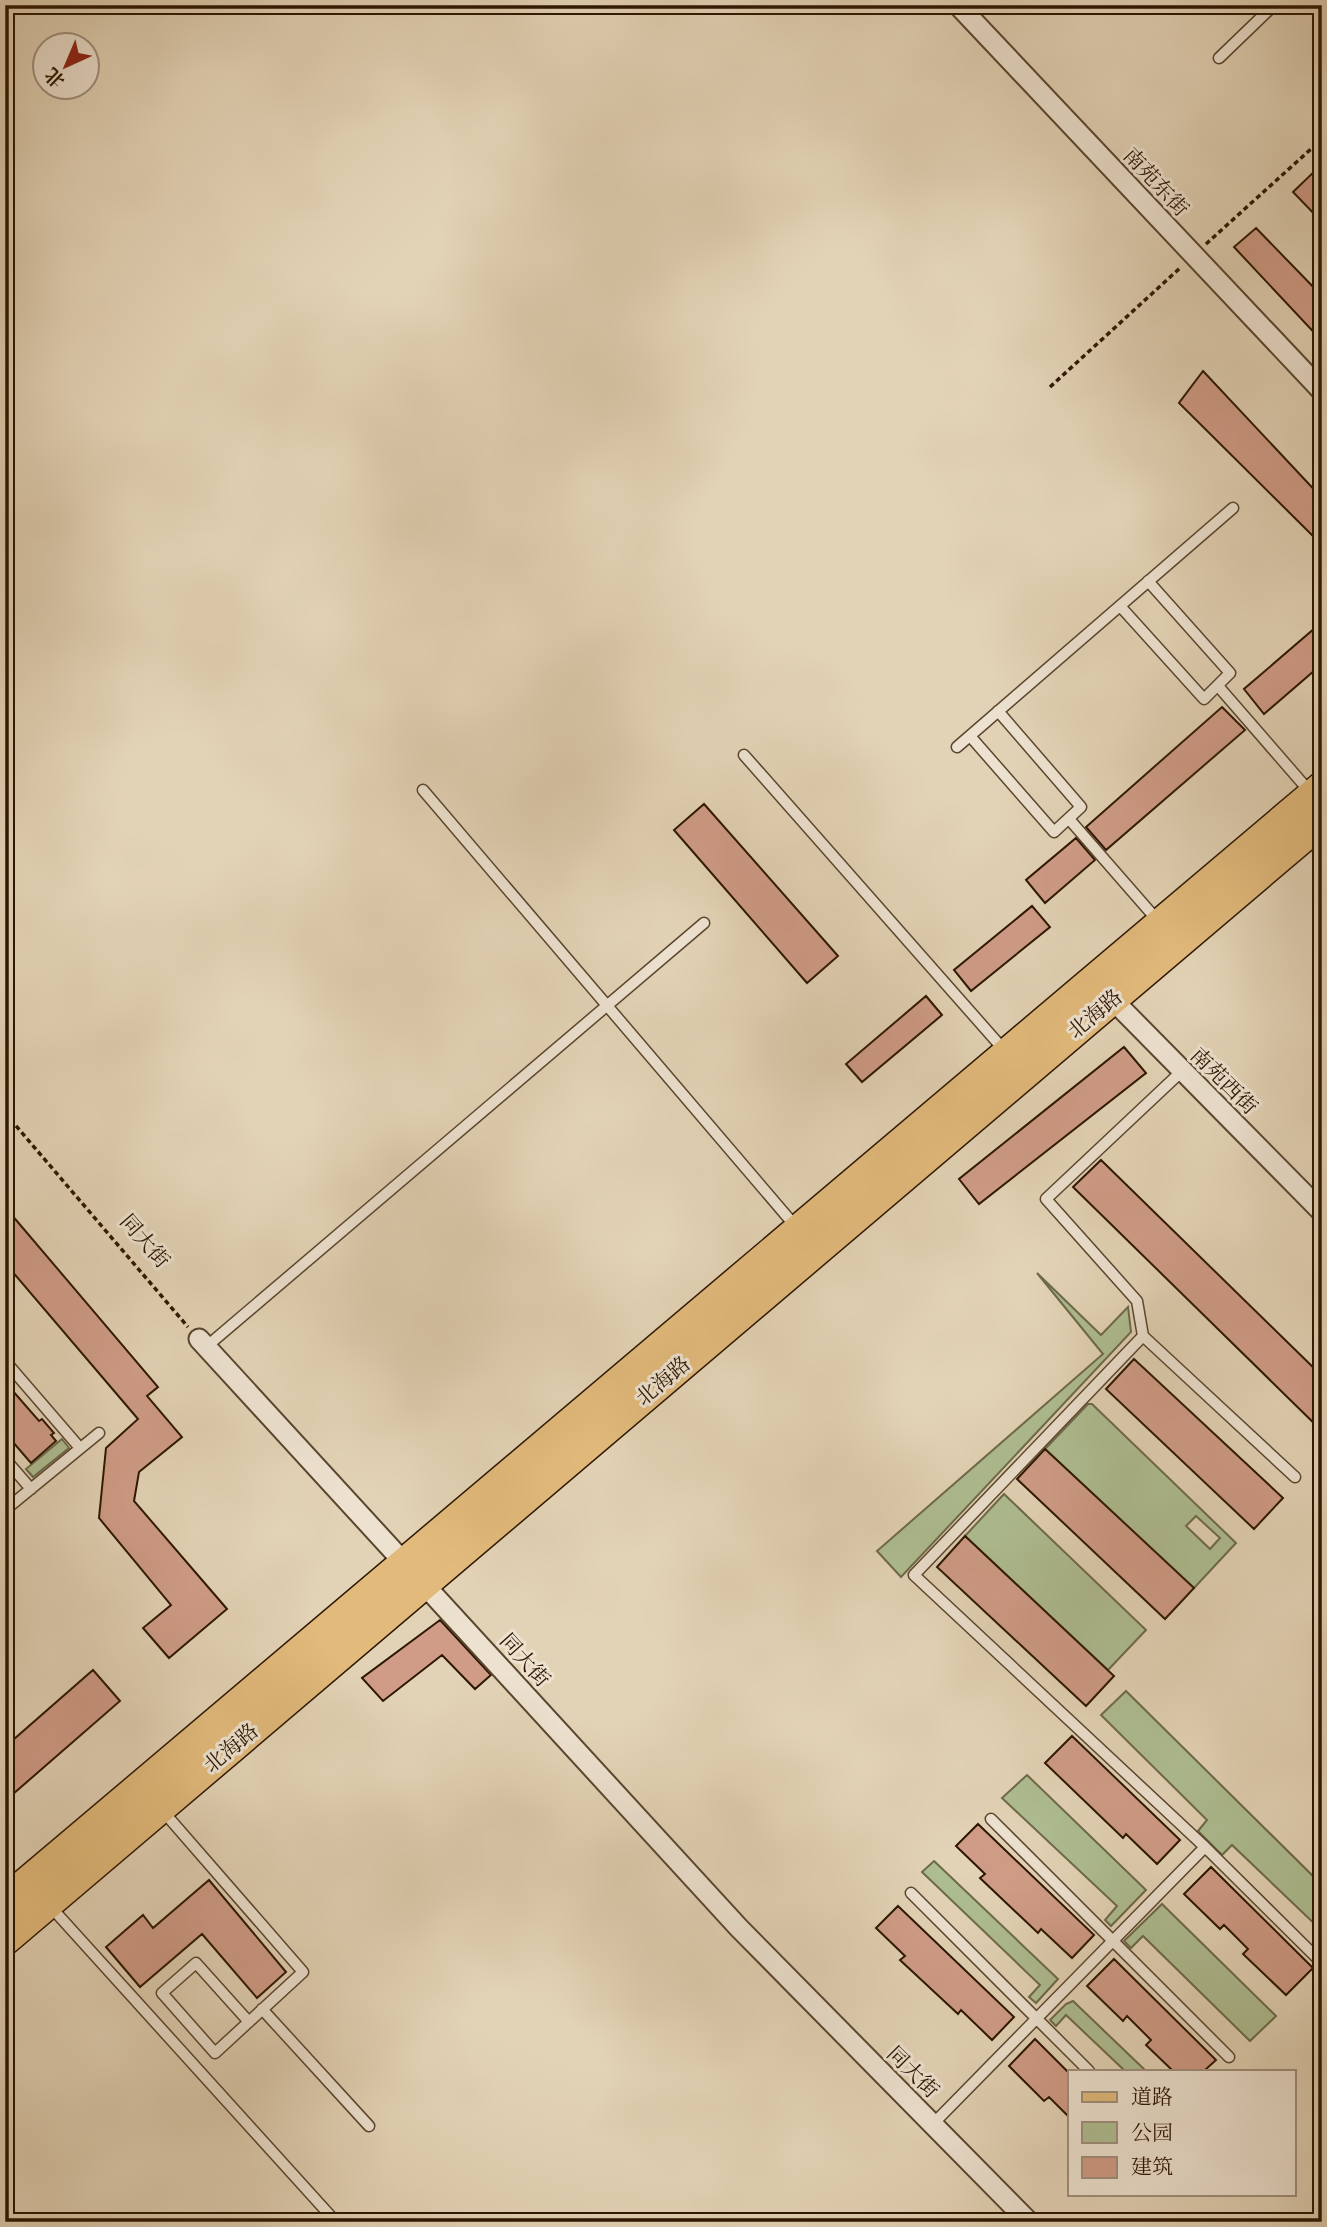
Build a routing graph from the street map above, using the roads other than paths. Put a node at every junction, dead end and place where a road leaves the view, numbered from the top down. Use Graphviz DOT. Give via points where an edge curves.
graph roads {
  1 [pos="958,5"];
  2 [pos="1274,5"];
  3 [pos="1219,58"];
  4 [pos="1322,391"];
  5 [pos="1233,508"];
  6 [pos="1148,581"];
  7 [pos="1120,606"];
  8 [pos="1218,686"];
  9 [pos="998,711"];
  10 [pos="970,736"];
  11 [pos="957,747"];
  12 [pos="744,755"];
  13 [pos="422,790"];
  14 [pos="1319,801"];
  15 [pos="1069,819"];
  16 [pos="704,923"];
  17 [pos="1161,924"];
  18 [pos="1103,990"];
  19 [pos="607,1006"];
  20 [pos="1007,1054"];
  21 [pos="1182,1071"];
  22 [pos="1322,1212"];
  23 [pos="808,1240"];
  24 [pos="1143,1336"];
  25 [pos="202,1343"];
  26 [pos="5,1362"];
  27 [pos="99,1433"];
  28 [pos="80,1448"];
  29 [pos="5,1459"];
  30 [pos="1295,1477"];
  31 [pos="31,1489"];
  32 [pos="5,1510"];
  33 [pos="414,1574"];
  34 [pos="161,1808"];
  35 [pos="990,1819"];
  36 [pos="1205,1847"];
  37 [pos="911,1893"];
  38 [pos="5,1901"];
  39 [pos="48,1904"];
  40 [pos="8,1933"];
  41 [pos="1113,1941"];
  42 [pos="1321,1962"];
  43 [pos="262,2009"];
  44 [pos="1037,2019"];
  45 [pos="249,2022"];
  46 [pos="1229,2057"];
  47 [pos="1088,2070"];
  48 [pos="933,2124"];
  49 [pos="369,2126"];
  50 [pos="336,2222"];
  51 [pos="1029,2222"];
  1 -- 4 [label="street, 南苑东街"];
  2 -- 3 [label="lane"];
  5 -- 6 [label="lane"];
  6 -- 7 [label="lane"];
  6 -- 8 [label="lane" via="1230,673"];
  7 -- 8 [label="lane" via="1204,699"];
  7 -- 9 [label="lane"];
  8 -- 14 [label="lane"];
  9 -- 10 [label="lane"];
  9 -- 15 [label="lane" via="1081,807"];
  10 -- 11 [label="lane"];
  10 -- 15 [label="lane" via="1054,832"];
  12 -- 20 [label="lane"];
  13 -- 19 [label="lane"];
  14 -- 17 [label="main road, 北海路"];
  14 -- 18 [label="main road, 北海路"];
  15 -- 17 [label="lane"];
  16 -- 19 [label="lane"];
  17 -- 18 [label="main road, 北海路"];
  18 -- 20 [label="main road, 北海路"];
  18 -- 21 [label="street, 南苑西街"];
  18 -- 23 [label="main road, 北海路"];
  19 -- 23 [label="lane"];
  19 -- 25 [label="lane"];
  20 -- 23 [label="main road, 北海路"];
  21 -- 22 [label="street, 南苑西街"];
  21 -- 24 [label="lane" via="1046,1199 1138,1301"];
  23 -- 33 [label="main road, 北海路"];
  24 -- 30 [label="lane"];
  24 -- 36 [label="lane" via="914,1575"];
  25 -- 33 [label="street, 同大街"];
  26 -- 28 [label="lane"];
  27 -- 28 [label="lane"];
  28 -- 31 [label="lane"];
  29 -- 31 [label="lane"];
  31 -- 32 [label="lane"];
  33 -- 34 [label="main road, 北海路"];
  33 -- 38 [label="main road, 北海路"];
  33 -- 48 [label="street, 同大街" via="739,1928"];
  34 -- 39 [label="main road, 北海路"];
  34 -- 43 [label="lane" via="303,1972"];
  35 -- 41 [label="lane"];
  36 -- 41 [label="lane"];
  36 -- 42 [label="lane"];
  37 -- 44 [label="lane"];
  39 -- 40 [label="main road, 北海路"];
  39 -- 50 [label="lane"];
  41 -- 44 [label="lane"];
  41 -- 46 [label="lane"];
  43 -- 45 [label="lane"];
  43 -- 49 [label="lane"];
  44 -- 47 [label="lane"];
  44 -- 48 [label="lane"];
  45 -- 45 [label="lane" via="196,1963 162,1993 215,2053"];
  48 -- 51 [label="street, 同大街"];
}
